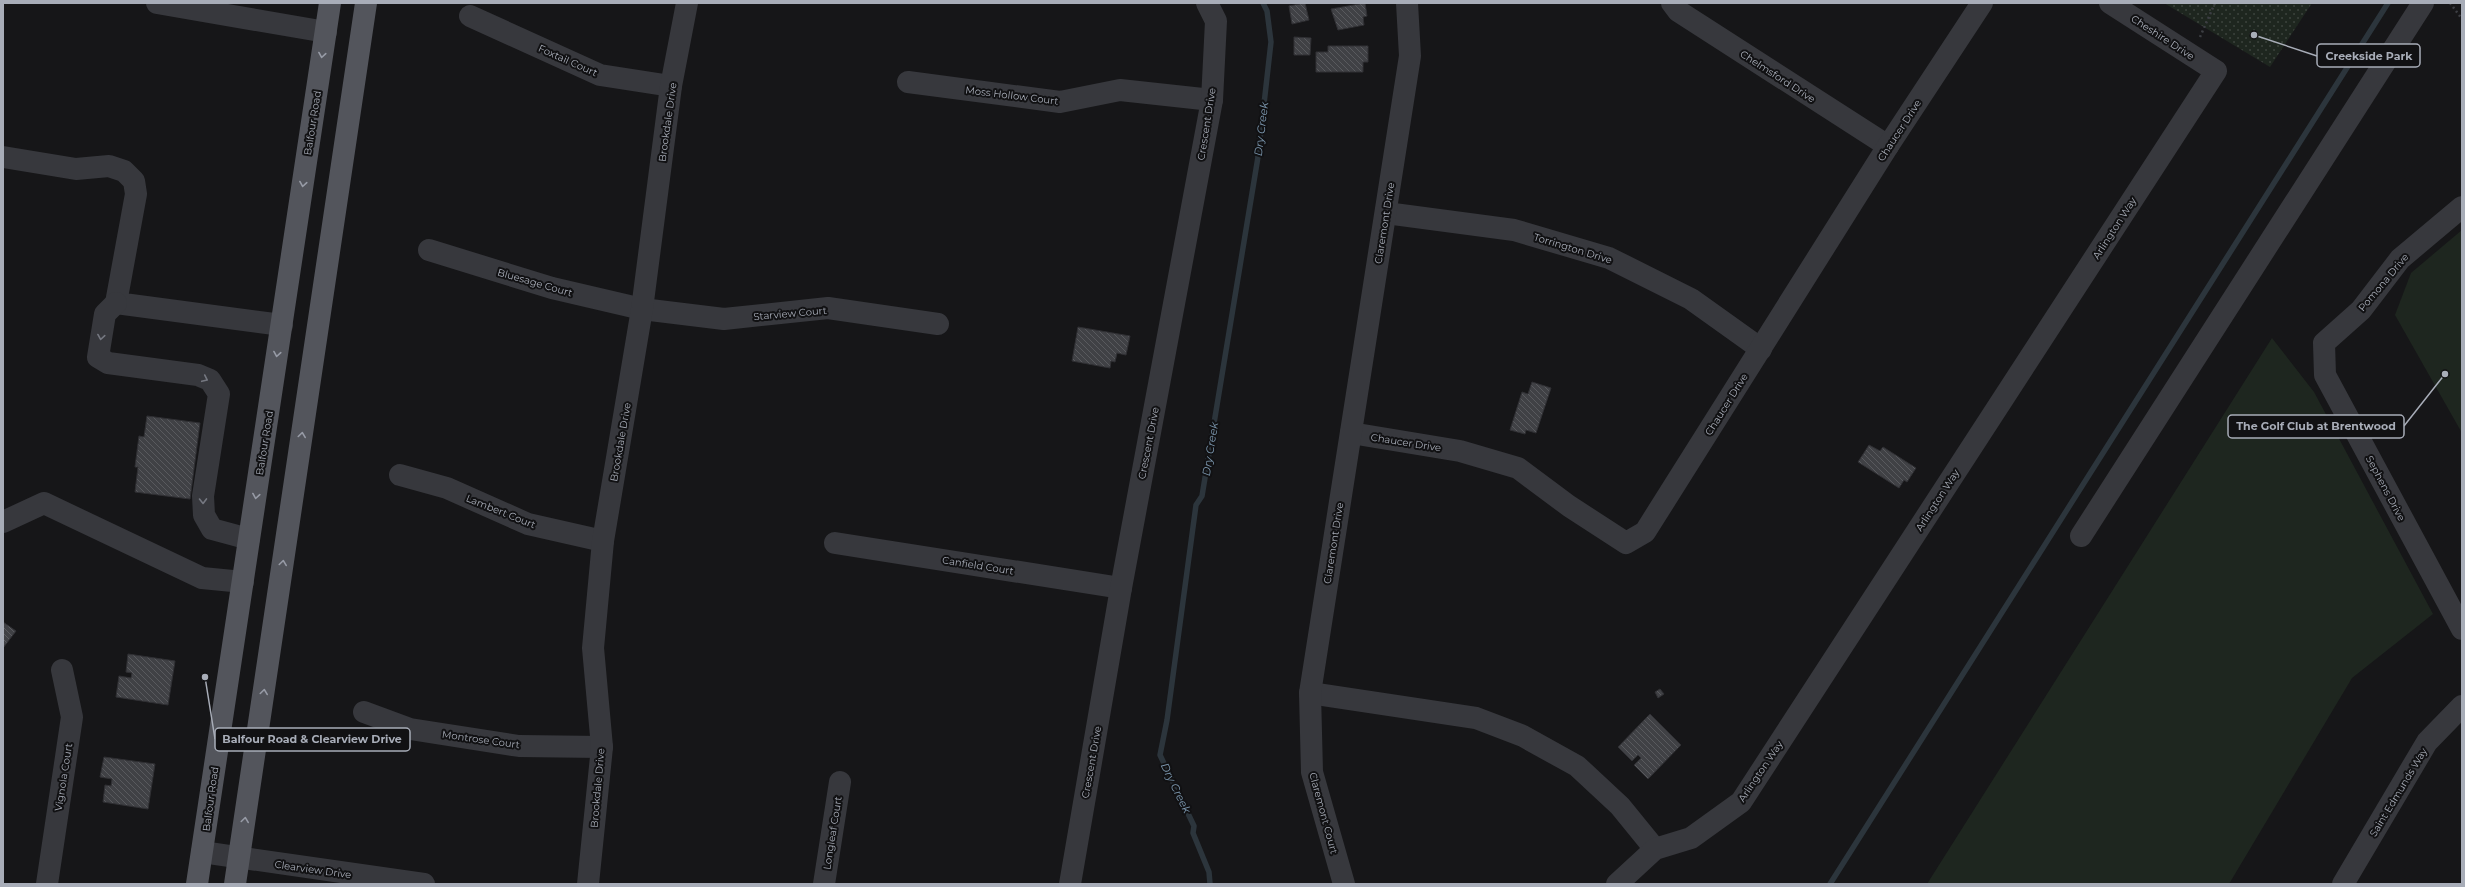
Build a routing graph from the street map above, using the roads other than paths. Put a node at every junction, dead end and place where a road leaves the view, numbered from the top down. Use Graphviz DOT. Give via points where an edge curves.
graph roads {
  1 [pos="157,3"];
  2 [pos="330,3"];
  3 [pos="366,3"];
  4 [pos="687,3"];
  5 [pos="1207,3"];
  6 [pos="1407,3"];
  7 [pos="1672,3"];
  8 [pos="1982,3"];
  9 [pos="2110,3"];
  10 [pos="2423,3"];
  11 [pos="470,16"];
  12 [pos="326,32"];
  13 [pos="2216,71"];
  14 [pos="908,82"];
  15 [pos="671,86"];
  16 [pos="1212,100"];
  17 [pos="1888,146"];
  18 [pos="3,157"];
  19 [pos="2462,207"];
  20 [pos="1386,213"];
  21 [pos="429,250"];
  22 [pos="116,303"];
  23 [pos="642,309"];
  24 [pos="938,324"];
  25 [pos="282,325"];
  26 [pos="2324,344"];
  27 [pos="1761,350"];
  28 [pos="1351,433"];
  29 [pos="400,475"];
  30 [pos="3,522"];
  31 [pos="2081,536"];
  32 [pos="250,538"];
  33 [pos="603,541"];
  34 [pos="835,543"];
  35 [pos="243,582"];
  36 [pos="1121,588"];
  37 [pos="2462,629"];
  38 [pos="62,670"];
  39 [pos="1310,693"];
  40 [pos="2462,706"];
  41 [pos="364,712"];
  42 [pos="602,747"];
  43 [pos="840,782"];
  44 [pos="1655,849"];
  45 [pos="202,852"];
  46 [pos="239,859"];
  47 [pos="47,884"];
  48 [pos="197,884"];
  49 [pos="235,884"];
  50 [pos="424,884"];
  51 [pos="588,884"];
  52 [pos="824,884"];
  53 [pos="1070,884"];
  54 [pos="1344,884"];
  55 [pos="1617,884"];
  56 [pos="2343,884"];
  1 -- 12 [label="street"];
  2 -- 12 [label="main road, Balfour Road"];
  46 -- 3 [label="main road, one-way"];
  4 -- 15 [label="street, Brookdale Drive"];
  5 -- 16 [label="street, Crescent Drive" via="1216,21"];
  6 -- 20 [label="street, Claremont Drive" via="1410,56"];
  7 -- 17 [label="street, Chelmsford Drive" via="1678,11"];
  8 -- 17 [label="street, Chaucer Drive"];
  9 -- 13 [label="street, Cheshire Drive"];
  10 -- 31 [label="street"];
  11 -- 15 [label="street, Foxtail Court" via="600,75"];
  12 -- 25 [label="main road, Balfour Road, one-way"];
  13 -- 44 [label="street, Arlington Way" via="1741,802 1691,838"];
  14 -- 16 [label="street, Moss Hollow Court" via="1060,102 1120,90"];
  15 -- 23 [label="street, Brookdale Drive"];
  16 -- 36 [label="street, Crescent Drive"];
  17 -- 27 [label="street, Chaucer Drive"];
  18 -- 22 [label="street" via="76,169 109,166 124,171 134,181 136,194"];
  19 -- 26 [label="street, Pomona Drive" via="2400,259 2361,310"];
  20 -- 27 [label="street, Torrington Drive" via="1514,230 1609,258 1691,298"];
  20 -- 28 [label="street, Claremont Drive"];
  21 -- 23 [label="street, Bluesage Court" via="552,288"];
  22 -- 25 [label="street"];
  22 -- 32 [label="street, one-way" via="105,314 98,357 108,363 198,375 210,380 219,394 203,496 204,515 212,529"];
  23 -- 24 [label="street, Starview Court" via="724,319 828,308"];
  23 -- 33 [label="street, Brookdale Drive"];
  25 -- 32 [label="main road, Balfour Road, one-way"];
  26 -- 37 [label="street, Sephens Drive" via="2325,375"];
  27 -- 28 [label="street, Chaucer Drive" via="1645,532 1626,543 1569,506 1518,468 1460,451"];
  28 -- 39 [label="street, Claremont Drive"];
  29 -- 33 [label="street, Lambert Court" via="447,488 528,524"];
  30 -- 35 [label="street" via="44,504 202,578"];
  32 -- 35 [label="main road, Balfour Road"];
  33 -- 42 [label="street, Brookdale Drive" via="593,648"];
  34 -- 36 [label="street, Canfield Court"];
  35 -- 45 [label="main road, Balfour Road"];
  36 -- 53 [label="street, Crescent Drive"];
  38 -- 47 [label="street, Vignola Court" via="72,717"];
  39 -- 44 [label="street" via="1476,718 1523,736 1577,766 1620,806"];
  39 -- 54 [label="street, Claremont Court" via="1312,772"];
  40 -- 56 [label="street, Saint Edmunds Way" via="2427,742"];
  41 -- 42 [label="street, Montrose Court" via="410,729 519,746"];
  42 -- 51 [label="street, Brookdale Drive"];
  43 -- 52 [label="street, Longleaf Court"];
  44 -- 55 [label="street, Arlington Way"];
  45 -- 46 [label="street, Clearview Drive"];
  45 -- 48 [label="main road, Balfour Road"];
  46 -- 49 [label="main road"];
  46 -- 50 [label="street, Clearview Drive"];
}
